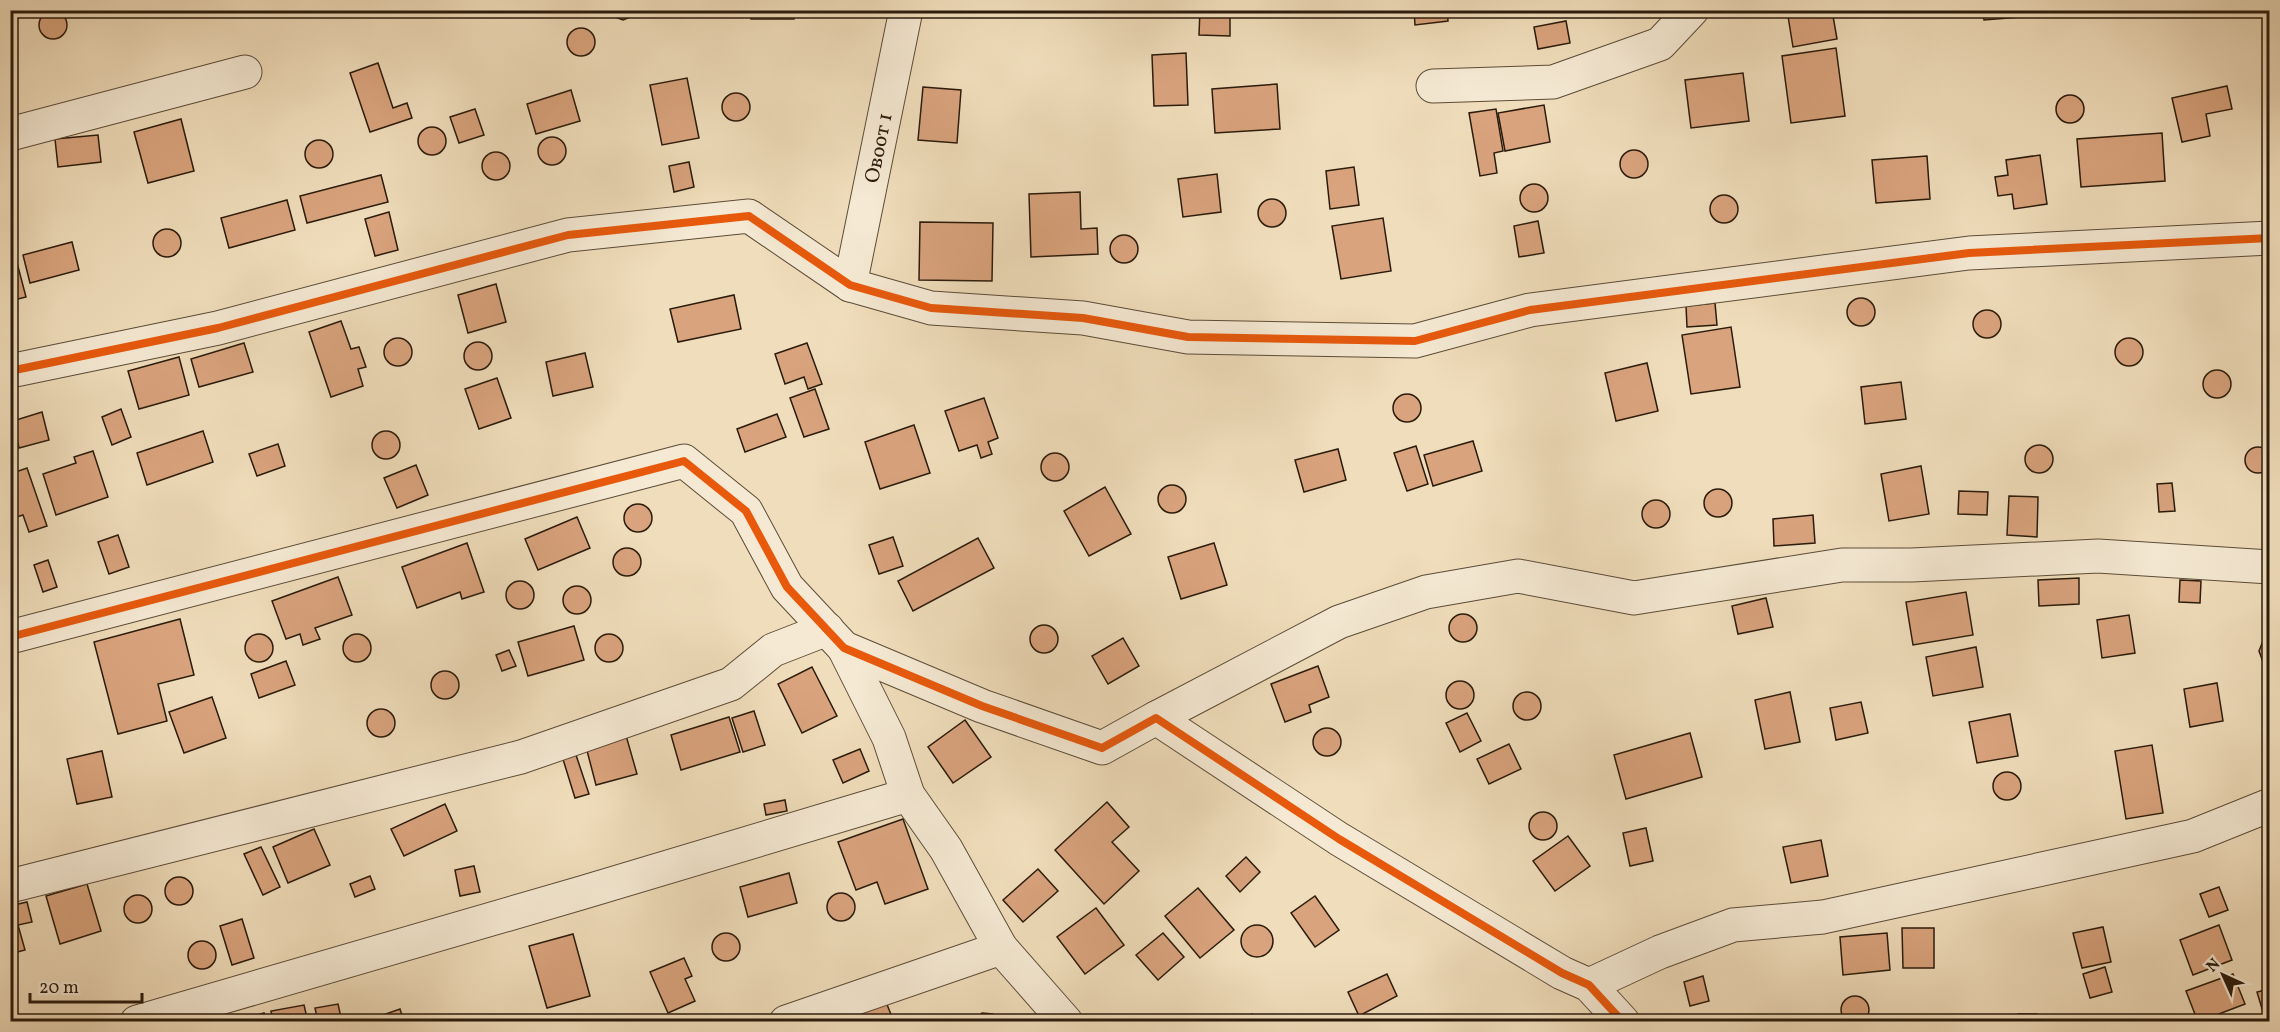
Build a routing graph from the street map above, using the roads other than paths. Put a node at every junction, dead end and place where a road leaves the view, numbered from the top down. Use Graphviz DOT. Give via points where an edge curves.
graph roads {
  1 [pos="906,10"];
  2 [pos="1692,10"];
  3 [pos="245,72"];
  4 [pos="1433,86"];
  5 [pos="10,134"];
  6 [pos="2270,238"];
  7 [pos="850,285"];
  8 [pos="10,371"];
  9 [pos="2270,567"];
  10 [pos="10,637"];
  11 [pos="836,639"];
  12 [pos="1156,718"];
  13 [pos="908,795"];
  14 [pos="2270,805"];
  15 [pos="10,886"];
  16 [pos="1001,948"];
  17 [pos="1589,985"];
  18 [pos="138,1022"];
  19 [pos="786,1022"];
  20 [pos="1066,1022"];
  21 [pos="1623,1022"];
  1 -- 7 [label="street, Овоот 1"];
  2 -- 4 [label="street" via="1660,44 1553,82"];
  3 -- 5 [label="street"];
  6 -- 7 [label="street" via="1969,253 1530,310 1415,341 1188,337 1083,318 932,308"];
  7 -- 8 [label="street" via="749,216 568,235 218,327"];
  9 -- 12 [label="street" via="2098,556 1842,565 1635,598 1518,576 1426,592 1339,622"];
  10 -- 11 [label="street" via="684,461 746,512 787,587"];
  11 -- 12 [label="street" via="982,706 1102,748"];
  11 -- 13 [label="street" via="889,738"];
  11 -- 15 [label="street" via="773,650 730,684 520,757"];
  12 -- 17 [label="street" via="1339,839"];
  13 -- 16 [label="street" via="946,849"];
  13 -- 18 [label="street"];
  14 -- 17 [label="street" via="2193,836 1823,917 1733,925 1660,952"];
  16 -- 19 [label="street"];
  16 -- 20 [label="street"];
  17 -- 21 [label="street"];
}
